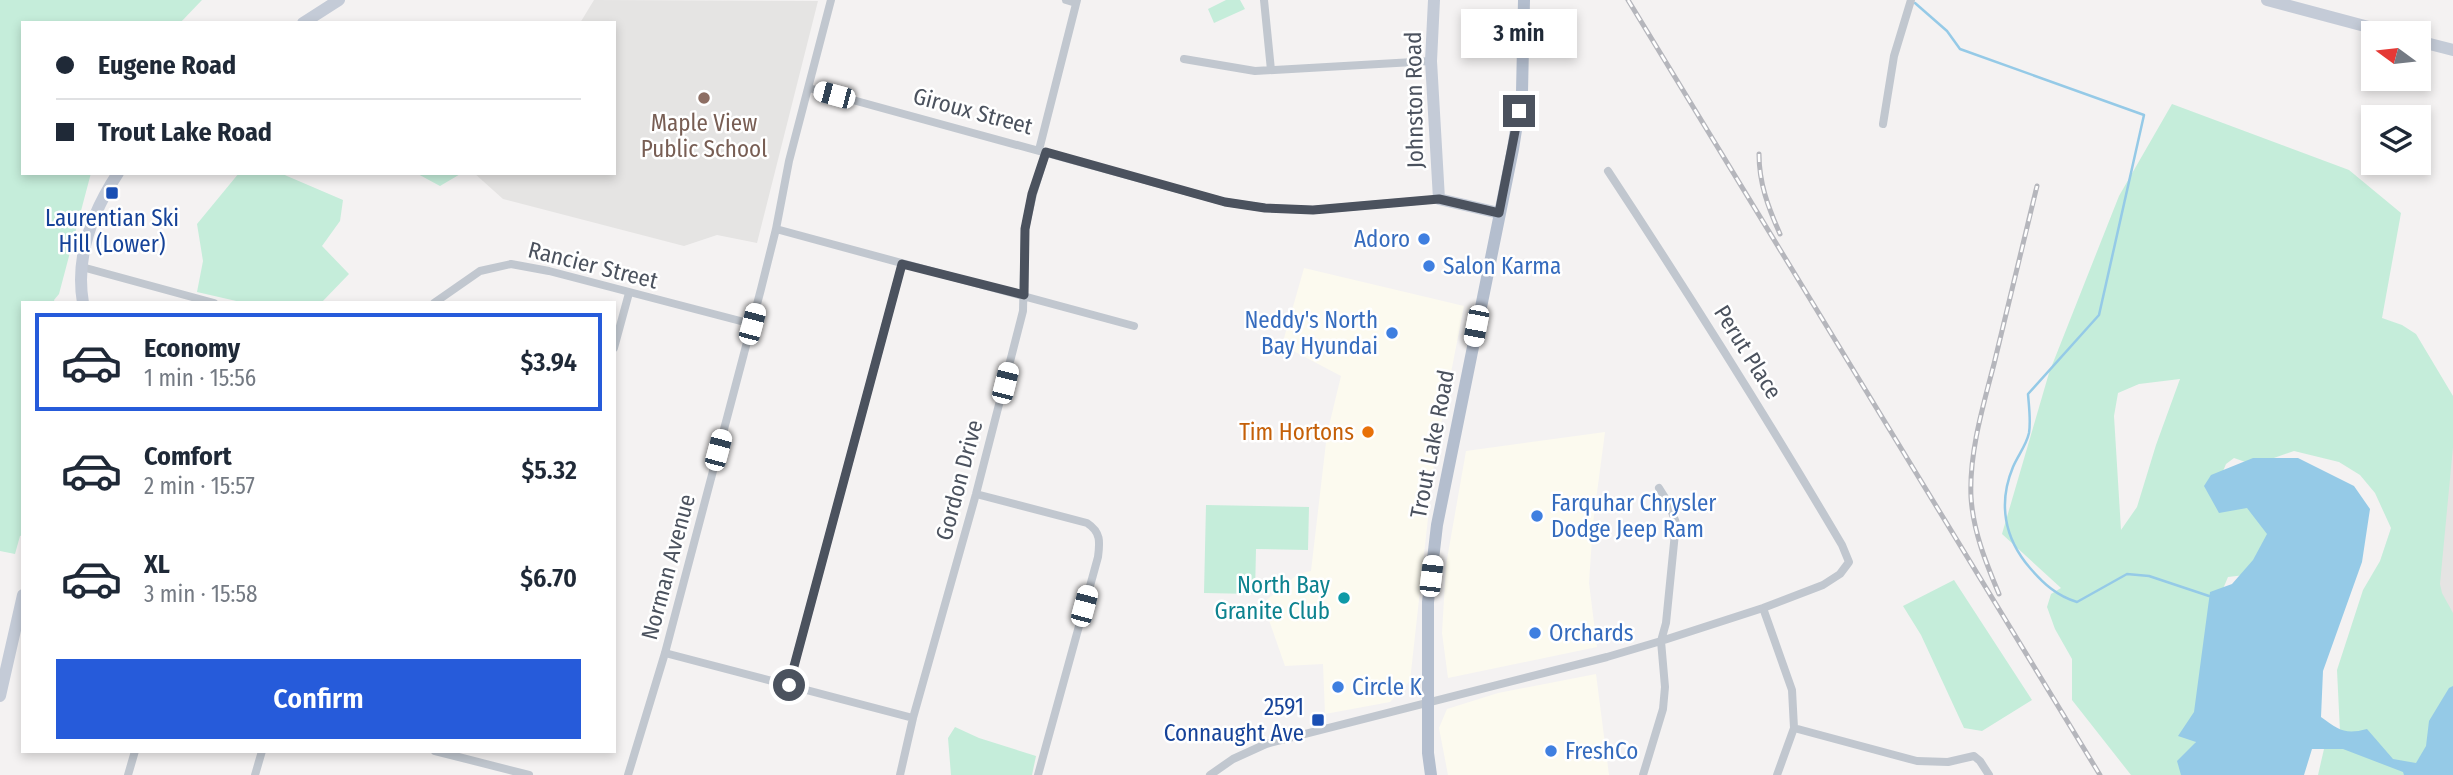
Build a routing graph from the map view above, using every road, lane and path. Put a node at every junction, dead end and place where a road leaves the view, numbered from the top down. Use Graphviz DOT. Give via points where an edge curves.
graph roads {
  1 [pos="339,0"];
  2 [pos="831,0"];
  3 [pos="1066,0"];
  4 [pos="1264,0"];
  5 [pos="1434,0"];
  6 [pos="1524,0"];
  7 [pos="1911,0"];
  8 [pos="2267,0"];
  9 [pos="1077,1"];
  10 [pos="306,21"];
  11 [pos="2361,25"];
  12 [pos="2431,44"];
  13 [pos="2453,50"];
  14 [pos="1184,59"];
  15 [pos="1431,61"];
  16 [pos="1271,71"];
  17 [pos="808,88"];
  18 [pos="1883,124"];
  19 [pos="1042,151"];
  20 [pos="1608,171"];
  21 [pos="117,175"];
  22 [pos="1439,199"];
  23 [pos="1499,213"];
  24 [pos="776,229"];
  25 [pos="902,264"];
  26 [pos="82,267"];
  27 [pos="629,293"];
  28 [pos="1024,295"];
  29 [pos="83,301"];
  30 [pos="207,301"];
  31 [pos="437,301"];
  32 [pos="752,324"];
  33 [pos="1134,326"];
  34 [pos="616,341"];
  35 [pos="1659,488"];
  36 [pos="976,494"];
  37 [pos="21,604"];
  38 [pos="1763,608"];
  39 [pos="1661,640"];
  40 [pos="665,653"];
  41 [pos="789,685"];
  42 [pos="0,696"];
  43 [pos="1427,702"];
  44 [pos="913,718"];
  45 [pos="1794,728"];
  46 [pos="134,753"];
  47 [pos="261,753"];
  48 [pos="443,753"];
  49 [pos="128,775"];
  50 [pos="255,775"];
  51 [pos="529,775"];
  52 [pos="628,775"];
  53 [pos="900,775"];
  54 [pos="1038,775"];
  55 [pos="1210,775"];
  56 [pos="1431,775"];
  57 [pos="1643,775"];
  58 [pos="1777,775"];
  59 [pos="1989,775"];
  1 -- 10 [label="street"];
  2 -- 17 [label="street, Norman Avenue"];
  3 -- 9 [label="street"];
  4 -- 16 [label="street"];
  5 -- 15 [label="street, Johnston Road"];
  6 -- 23 [label="main road, Trout Lake Road" via="1521,92"];
  7 -- 18 [label="street" via="1894,56"];
  8 -- 11 [label="street"];
  9 -- 19 [label="street, Gordon Drive"];
  12 -- 13 [label="street"];
  14 -- 16 [label="street"];
  15 -- 16 [label="street"];
  15 -- 22 [label="street, Johnston Road"];
  17 -- 19 [label="street, Giroux Street"];
  17 -- 24 [label="street, Norman Avenue"];
  19 -- 22 [label="street, Giroux Street" via="1225,202 1265,208 1313,210"];
  19 -- 28 [label="street, Gordon Drive" via="1025,229"];
  20 -- 38 [label="street, Perut Place" via="1686,289 1849,558 1840,573 1823,585"];
  21 -- 26 [label="street" via="86,240"];
  22 -- 23 [label="street, Giroux Street"];
  23 -- 43 [label="main road, Trout Lake Road" via="1437,525 1428,602"];
  24 -- 25 [label="street"];
  24 -- 32 [label="street, Norman Avenue"];
  25 -- 28 [label="street"];
  25 -- 41 [label="street"];
  26 -- 29 [label="street"];
  26 -- 30 [label="street"];
  27 -- 31 [label="street, Rancier Street" via="511,264 480,271"];
  27 -- 32 [label="street, Rancier Street"];
  27 -- 34 [label="street"];
  28 -- 33 [label="street"];
  28 -- 36 [label="street, Gordon Drive"];
  32 -- 40 [label="street, Norman Avenue"];
  35 -- 39 [label="street" via="1676,523"];
  36 -- 44 [label="street, Gordon Drive"];
  36 -- 54 [label="street" via="1087,523 1099,535 1098,557"];
  37 -- 42 [label="street"];
  38 -- 39 [label="street"];
  38 -- 45 [label="street" via="1792,690"];
  39 -- 43 [label="street"];
  39 -- 57 [label="street" via="1665,687"];
  40 -- 41 [label="street"];
  40 -- 52 [label="street, Norman Avenue"];
  41 -- 44 [label="street"];
  43 -- 55 [label="street" via="1266,744"];
  43 -- 56 [label="main road, Trout Lake Road"];
  44 -- 53 [label="street, Gordon Drive"];
  45 -- 58 [label="street"];
  45 -- 59 [label="street" via="1916,761 1948,762 1974,756"];
  46 -- 49 [label="street"];
  47 -- 50 [label="street"];
  48 -- 51 [label="street"];
}
